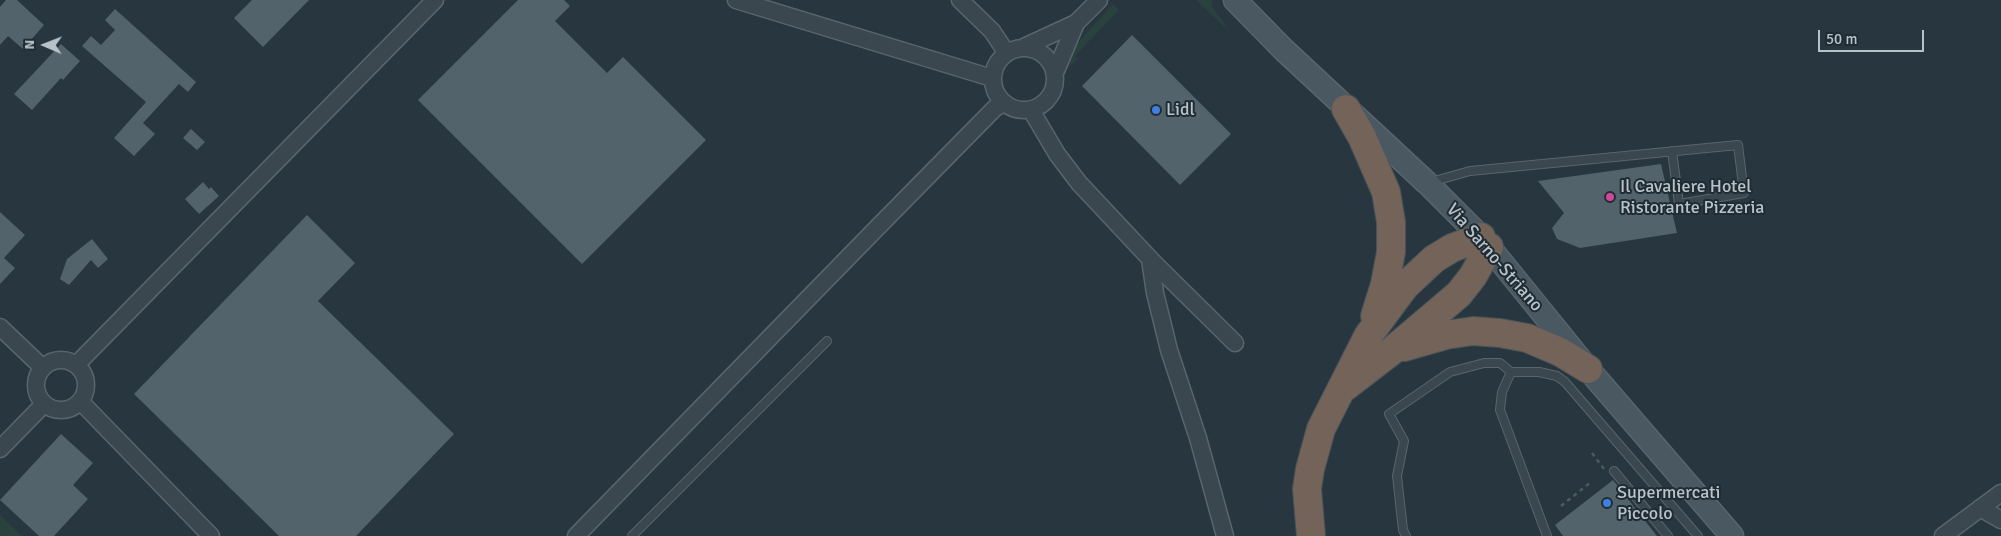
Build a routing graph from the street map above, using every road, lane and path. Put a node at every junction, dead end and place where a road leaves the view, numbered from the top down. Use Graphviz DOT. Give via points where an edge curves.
graph roads {
  1 [pos="435,0"];
  2 [pos="736,0"];
  3 [pos="960,0"];
  4 [pos="1099,0"];
  5 [pos="1235,0"];
  6 [pos="1076,23"];
  7 [pos="1024,47"];
  8 [pos="1006,52"];
  9 [pos="1055,73"];
  10 [pos="992,78"];
  11 [pos="1004,103"];
  12 [pos="1346,109"];
  13 [pos="1031,110"];
  14 [pos="1672,151"];
  15 [pos="1426,183"];
  16 [pos="1485,242"];
  17 [pos="1150,259"];
  18 [pos="0,327"];
  19 [pos="1368,336"];
  20 [pos="827,341"];
  21 [pos="1234,342"];
  22 [pos="1393,350"];
  23 [pos="76,365"];
  24 [pos="43,368"];
  25 [pos="1588,369"];
  26 [pos="1511,372"];
  27 [pos="1339,391"];
  28 [pos="80,401"];
  29 [pos="44,404"];
  30 [pos="0,449"];
  31 [pos="1592,453"];
  32 [pos="1604,469"];
  33 [pos="1614,472"];
  34 [pos="1591,482"];
  35 [pos="2001,493"];
  36 [pos="1561,506"];
  37 [pos="1980,508"];
  38 [pos="2001,520"];
  39 [pos="1726,532"];
  40 [pos="211,536"];
  41 [pos="576,536"];
  42 [pos="632,536"];
  43 [pos="1225,536"];
  44 [pos="1311,536"];
  45 [pos="1406,536"];
  46 [pos="1547,536"];
  47 [pos="1668,536"];
  48 [pos="1698,536"];
  49 [pos="1943,536"];
  1 -- 23 [label="street"];
  2 -- 10 [label="street"];
  3 -- 8 [label="street" via="992,31"];
  4 -- 6 [label="street"];
  5 -- 12 [label="main road, Via Sarno-Striano"];
  6 -- 7 [label="street"];
  6 -- 9 [label="street"];
  7 -- 8 [label="street"];
  7 -- 9 [label="street" via="1044,54"];
  8 -- 10 [label="street" via="994,68"];
  9 -- 13 [label="street" via="1055,82 1047,100"];
  10 -- 11 [label="street" via="993,88"];
  11 -- 13 [label="street" via="1012,108"];
  11 -- 41 [label="street" via="995,108 878,226"];
  12 -- 15 [label="main road, Via Sarno-Striano"];
  12 -- 19 [label="highway" via="1386,192 1391,222 1391,252 1385,284"];
  13 -- 17 [label="street" via="1068,170"];
  14 -- 14 [label="lane" via="1738,145 1744,193 1679,204"];
  14 -- 15 [label="lane" via="1470,171"];
  15 -- 16 [label="main road, Via Sarno-Striano"];
  16 -- 19 [label="highway" via="1452,248 1434,259 1406,286"];
  16 -- 22 [label="highway" via="1472,276 1459,294"];
  16 -- 25 [label="main road, Via Sarno-Striano"];
  17 -- 21 [label="street"];
  17 -- 43 [label="street" via="1169,350"];
  18 -- 24 [label="street"];
  19 -- 27 [label="highway"];
  20 -- 42 [label="lane"];
  22 -- 25 [label="highway" via="1446,335 1473,331 1500,333 1527,338"];
  22 -- 27 [label="highway"];
  23 -- 24 [label="street" via="63,360 48,363"];
  23 -- 28 [label="street" via="85,378 86,386"];
  24 -- 29 [label="street" via="36,386"];
  25 -- 39 [label="main road, Via Sarno-Striano"];
  26 -- 45 [label="lane" via="1500,363 1450,372 1389,414 1404,441 1397,476"];
  26 -- 46 [label="lane" via="1502,392 1500,410"];
  26 -- 48 [label="lane" via="1539,372 1557,376 1565,382"];
  27 -- 44 [label="highway" via="1321,429 1310,469 1307,489"];
  28 -- 29 [label="street" via="63,410"];
  28 -- 40 [label="street"];
  29 -- 30 [label="street"];
  31 -- 32 [label="path"];
  33 -- 47 [label="lane"];
  34 -- 36 [label="path"];
  35 -- 37 [label="street"];
  37 -- 38 [label="street"];
  37 -- 49 [label="street"];
}
